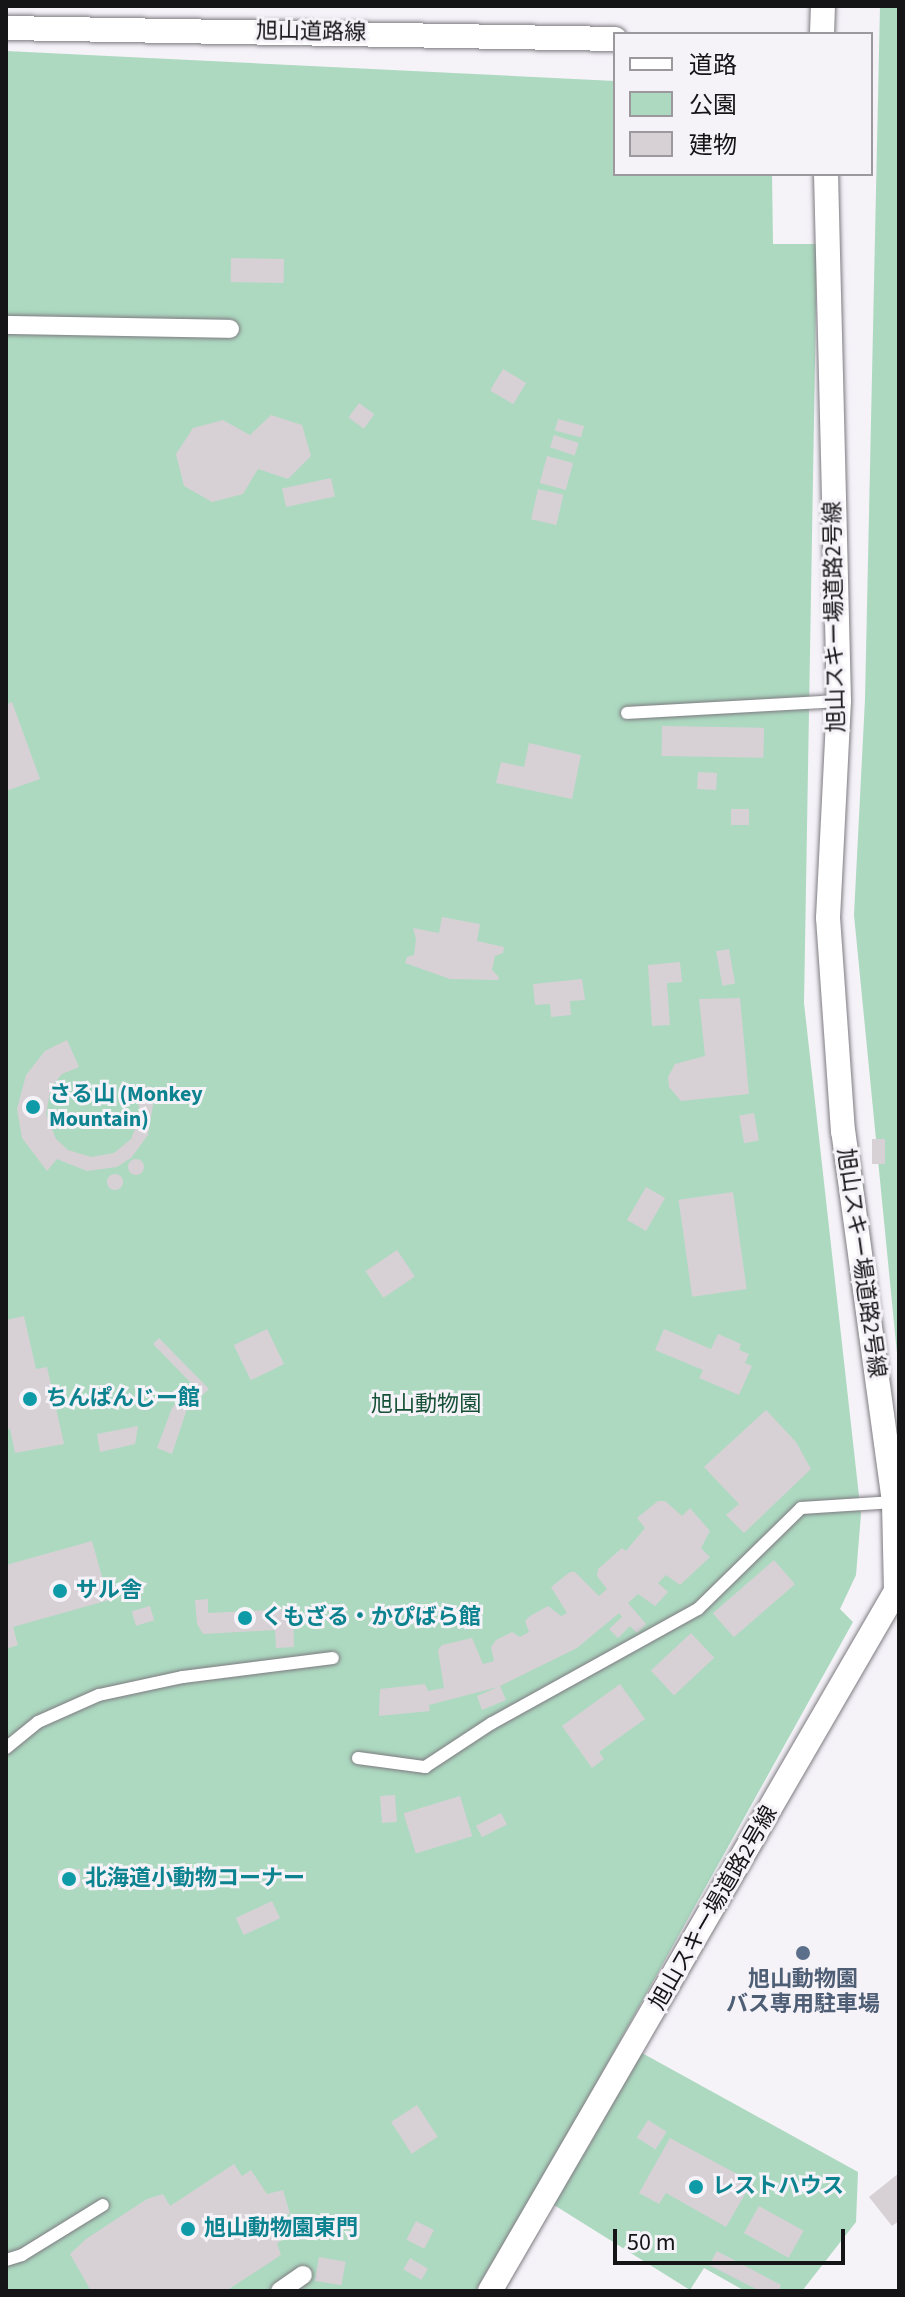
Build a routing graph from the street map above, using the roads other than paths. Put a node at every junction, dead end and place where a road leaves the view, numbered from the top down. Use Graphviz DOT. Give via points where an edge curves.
graph roads {
  1 [pos="823,6"];
  2 [pos="6,28"];
  3 [pos="822,32"];
  4 [pos="613,39"];
  5 [pos="826,176"];
  6 [pos="6,325"];
  7 [pos="230,329"];
  8 [pos="839,701"];
  9 [pos="627,713"];
  10 [pos="894,1502"];
  11 [pos="333,1658"];
  12 [pos="6,1748"];
  13 [pos="358,1758"];
  14 [pos="103,2205"];
  15 [pos="6,2260"];
  16 [pos="303,2275"];
  17 [pos="280,2291"];
  18 [pos="490,2291"];
  1 -- 3 [label="street"];
  2 -- 4 [label="street, 旭山道路線"];
  5 -- 8 [label="street, 旭山スキー場道路2号線"];
  6 -- 7 [label="street"];
  8 -- 9 [label="lane"];
  8 -- 10 [label="street, 旭山スキー場道路2号線" via="828,918 831,964 843,1132"];
  10 -- 13 [label="lane" via="801,1508 698,1609 492,1723 425,1767"];
  10 -- 18 [label="street, 旭山スキー場道路2号線" via="896,1591"];
  11 -- 12 [label="lane" via="183,1677 99,1695 38,1722"];
  14 -- 15 [label="lane"];
  16 -- 17 [label="street"];
}
